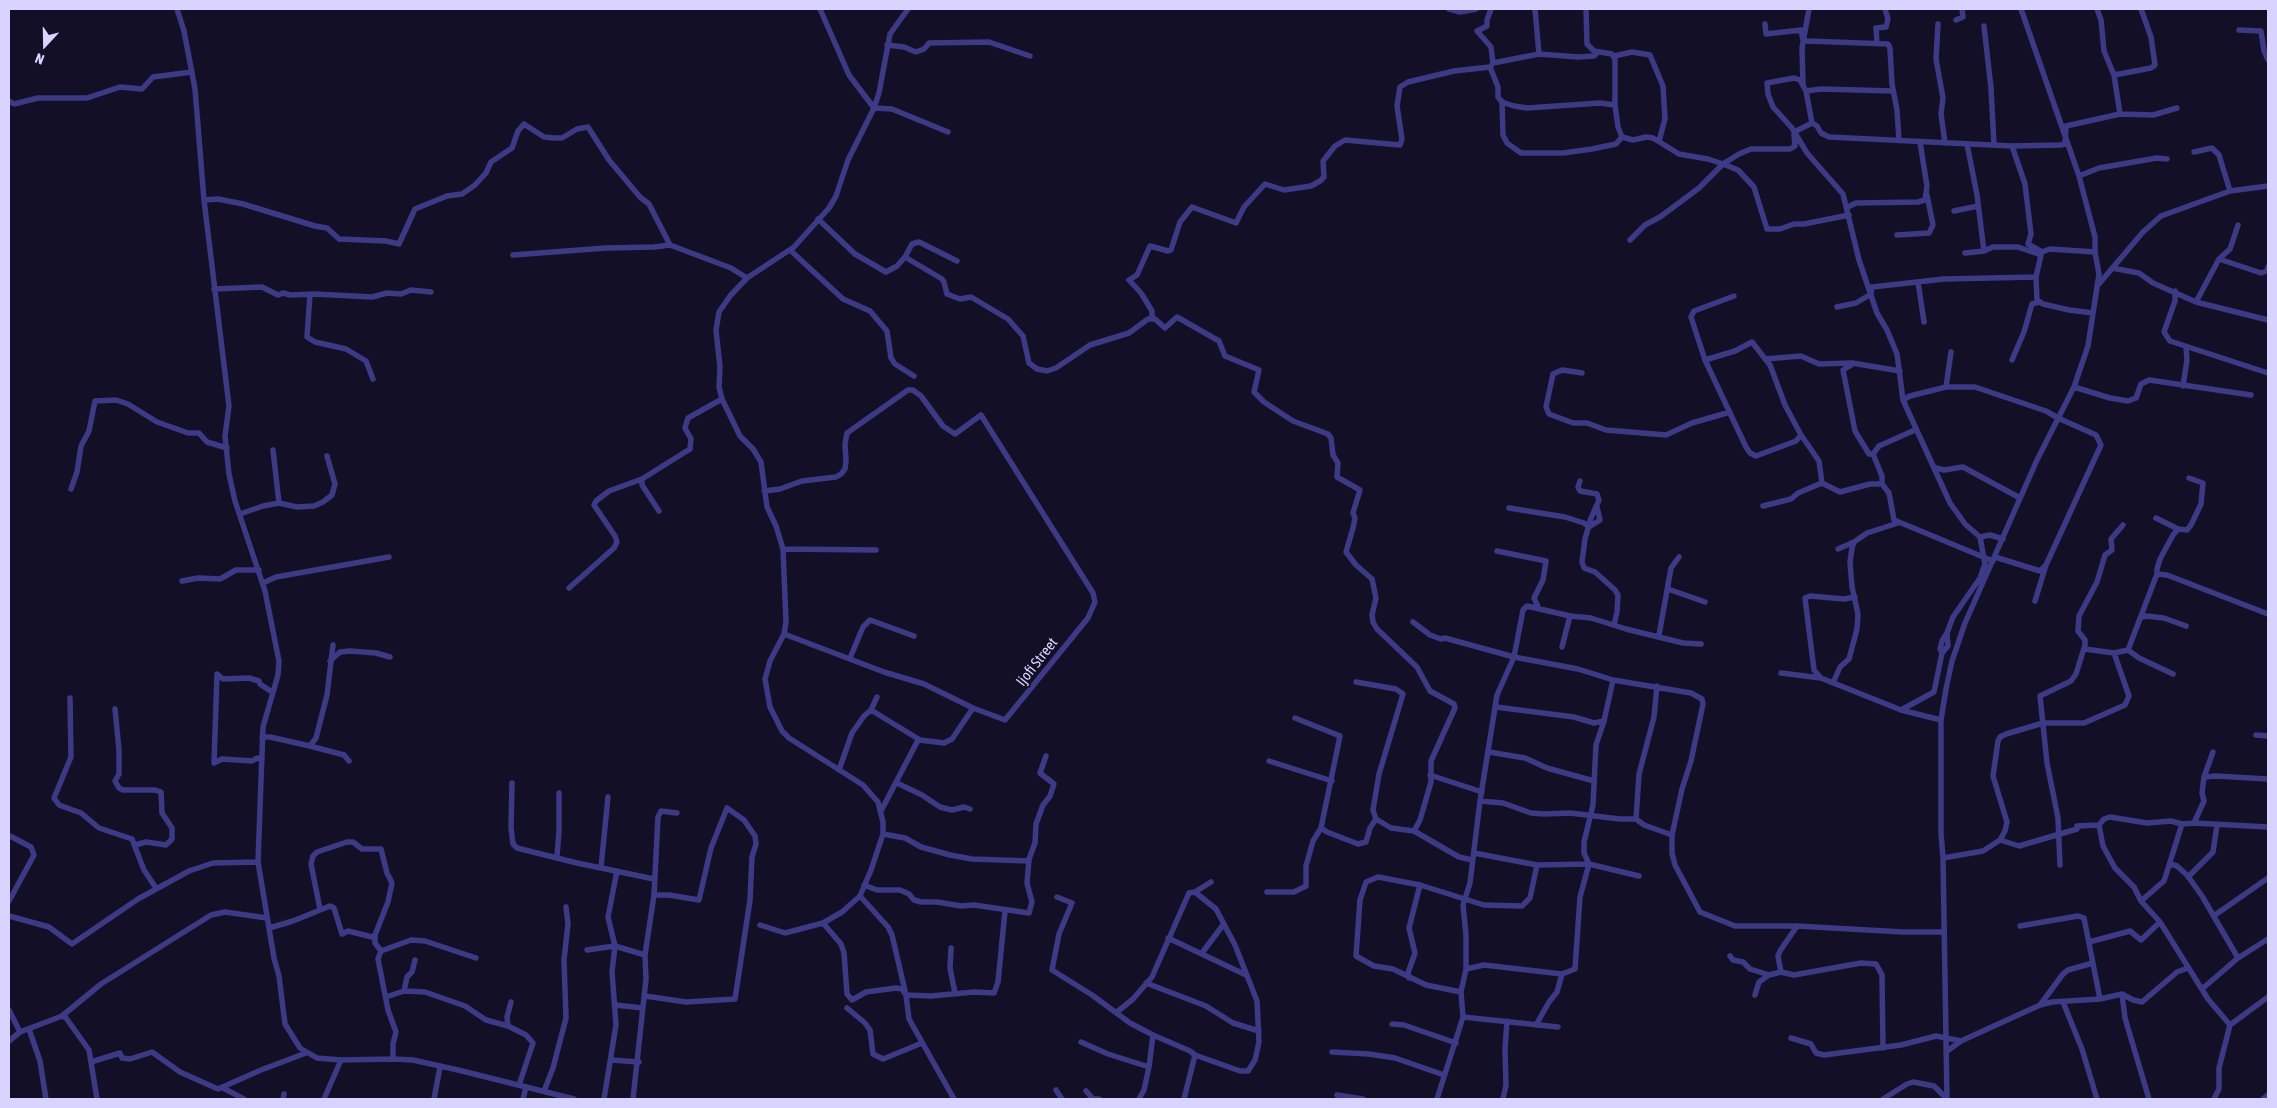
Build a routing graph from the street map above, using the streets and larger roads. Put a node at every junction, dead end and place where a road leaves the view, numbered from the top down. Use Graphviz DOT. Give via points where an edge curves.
graph roads {
  1 [pos="177,9"];
  2 [pos="820,9"];
  3 [pos="908,9"];
  4 [pos="1449,9"];
  5 [pos="1476,9"];
  6 [pos="1490,9"];
  7 [pos="1535,9"];
  8 [pos="1586,9"];
  9 [pos="1809,9"];
  10 [pos="1885,9"];
  11 [pos="1962,9"];
  12 [pos="2021,9"];
  13 [pos="2096,9"];
  14 [pos="2141,9"];
  15 [pos="1956,20"];
  16 [pos="1765,24"];
  17 [pos="1938,24"];
  18 [pos="1984,26"];
  19 [pos="2239,30"];
  20 [pos="1803,40"];
  21 [pos="1877,43"];
  22 [pos="887,45"];
  23 [pos="1598,52"];
  24 [pos="1539,54"];
  25 [pos="1030,56"];
  26 [pos="1614,56"];
  27 [pos="2268,60"];
  28 [pos="1492,65"];
  29 [pos="192,72"];
  30 [pos="2114,75"];
  31 [pos="1804,90"];
  32 [pos="1893,92"];
  33 [pos="9,101"];
  34 [pos="1502,102"];
  35 [pos="1615,105"];
  36 [pos="874,108"];
  37 [pos="2177,108"];
  38 [pos="2120,114"];
  39 [pos="1812,123"];
  40 [pos="948,132"];
  41 [pos="1794,132"];
  42 [pos="1622,137"];
  43 [pos="1899,140"];
  44 [pos="2066,140"];
  45 [pos="1659,141"];
  46 [pos="1920,142"];
  47 [pos="1945,143"];
  48 [pos="1967,144"];
  49 [pos="1994,144"];
  50 [pos="2012,146"];
  51 [pos="2194,152"];
  52 [pos="2167,159"];
  53 [pos="1723,164"];
  54 [pos="2079,176"];
  55 [pos="2268,186"];
  56 [pos="2230,191"];
  57 [pos="1927,195"];
  58 [pos="204,200"];
  59 [pos="1978,206"];
  60 [pos="1848,207"];
  61 [pos="1954,211"];
  62 [pos="1850,215"];
  63 [pos="818,219"];
  64 [pos="2238,225"];
  65 [pos="1897,235"];
  66 [pos="1630,240"];
  67 [pos="670,245"];
  68 [pos="790,250"];
  69 [pos="1984,252"];
  70 [pos="2094,252"];
  71 [pos="1965,253"];
  72 [pos="2042,253"];
  73 [pos="513,255"];
  74 [pos="904,257"];
  75 [pos="2219,259"];
  76 [pos="957,261"];
  77 [pos="2268,267"];
  78 [pos="2112,268"];
  79 [pos="2036,277"];
  80 [pos="747,278"];
  81 [pos="1918,282"];
  82 [pos="2096,287"];
  83 [pos="214,289"];
  84 [pos="2175,291"];
  85 [pos="431,292"];
  86 [pos="310,294"];
  87 [pos="1871,294"];
  88 [pos="1734,296"];
  89 [pos="2035,296"];
  90 [pos="2182,296"];
  91 [pos="2175,301"];
  92 [pos="2039,302"];
  93 [pos="2196,302"];
  94 [pos="2032,304"];
  95 [pos="1837,308"];
  96 [pos="2094,314"];
  97 [pos="1152,319"];
  98 [pos="2268,320"];
  99 [pos="1924,322"];
  100 [pos="2186,347"];
  101 [pos="1950,352"];
  102 [pos="1765,359"];
  103 [pos="1705,360"];
  104 [pos="2012,360"];
  105 [pos="1852,363"];
  106 [pos="1900,371"];
  107 [pos="1582,373"];
  108 [pos="2268,373"];
  109 [pos="914,376"];
  110 [pos="373,379"];
  111 [pos="2183,386"];
  112 [pos="1946,387"];
  113 [pos="2074,387"];
  114 [pos="2251,395"];
  115 [pos="722,399"];
  116 [pos="1903,400"];
  117 [pos="1730,412"];
  118 [pos="2058,418"];
  119 [pos="1915,430"];
  120 [pos="1801,435"];
  121 [pos="226,448"];
  122 [pos="273,450"];
  123 [pos="1873,454"];
  124 [pos="327,456"];
  125 [pos="1936,468"];
  126 [pos="2189,478"];
  127 [pos="642,479"];
  128 [pos="1580,481"];
  129 [pos="1822,483"];
  130 [pos="1882,484"];
  131 [pos="71,489"];
  132 [pos="764,491"];
  133 [pos="2020,498"];
  134 [pos="279,503"];
  135 [pos="1763,506"];
  136 [pos="1597,507"];
  137 [pos="1509,508"];
  138 [pos="660,511"];
  139 [pos="240,514"];
  140 [pos="2156,518"];
  141 [pos="1898,523"];
  142 [pos="2123,525"];
  143 [pos="1589,526"];
  144 [pos="2178,529"];
  145 [pos="1980,537"];
  146 [pos="2003,540"];
  147 [pos="1854,542"];
  148 [pos="783,549"];
  149 [pos="1838,549"];
  150 [pos="876,550"];
  151 [pos="1497,551"];
  152 [pos="1982,556"];
  153 [pos="389,557"];
  154 [pos="1679,557"];
  155 [pos="1994,559"];
  156 [pos="2046,566"];
  157 [pos="259,570"];
  158 [pos="2157,574"];
  159 [pos="1982,580"];
  160 [pos="182,581"];
  161 [pos="263,583"];
  162 [pos="569,588"];
  163 [pos="1668,589"];
  164 [pos="1855,597"];
  165 [pos="2035,601"];
  166 [pos="1706,602"];
  167 [pos="1539,609"];
  168 [pos="2268,614"];
  169 [pos="2143,615"];
  170 [pos="1570,616"];
  171 [pos="1413,622"];
  172 [pos="1614,625"];
  173 [pos="2186,626"];
  174 [pos="784,634"];
  175 [pos="914,636"];
  176 [pos="1659,636"];
  177 [pos="1701,644"];
  178 [pos="333,645"];
  179 [pos="1562,647"];
  180 [pos="2085,649"];
  181 [pos="2128,650"];
  182 [pos="2114,652"];
  183 [pos="390,657"];
  184 [pos="1514,657"];
  185 [pos="850,658"];
  186 [pos="330,660"];
  187 [pos="1781,673"];
  188 [pos="2173,674"];
  189 [pos="1821,678"];
  190 [pos="1613,680"];
  191 [pos="1356,682"];
  192 [pos="1833,683"];
  193 [pos="1657,686"];
  194 [pos="272,692"];
  195 [pos="877,697"];
  196 [pos="70,698"];
  197 [pos="1496,707"];
  198 [pos="973,708"];
  199 [pos="115,709"];
  200 [pos="871,710"];
  201 [pos="1901,710"];
  202 [pos="1295,718"];
  203 [pos="1941,720"];
  204 [pos="1604,721"];
  205 [pos="2043,723"];
  206 [pos="2256,735"];
  207 [pos="2268,736"];
  208 [pos="262,737"];
  209 [pos="920,740"];
  210 [pos="310,746"];
  211 [pos="1489,752"];
  212 [pos="2213,752"];
  213 [pos="1046,756"];
  214 [pos="262,760"];
  215 [pos="349,761"];
  216 [pos="1269,761"];
  217 [pos="839,770"];
  218 [pos="1430,775"];
  219 [pos="2204,777"];
  220 [pos="2268,778"];
  221 [pos="1332,781"];
  222 [pos="1594,781"];
  223 [pos="512,782"];
  224 [pos="897,783"];
  225 [pos="1482,792"];
  226 [pos="559,793"];
  227 [pos="608,797"];
  228 [pos="1480,801"];
  229 [pos="970,809"];
  230 [pos="881,811"];
  231 [pos="677,813"];
  232 [pos="1591,814"];
  233 [pos="1376,819"];
  234 [pos="1636,819"];
  235 [pos="2194,822"];
  236 [pos="2182,824"];
  237 [pos="2099,825"];
  238 [pos="2217,825"];
  239 [pos="2268,827"];
  240 [pos="1321,828"];
  241 [pos="1414,831"];
  242 [pos="883,834"];
  243 [pos="1672,835"];
  244 [pos="10,836"];
  245 [pos="2058,836"];
  246 [pos="2000,840"];
  247 [pos="135,845"];
  248 [pos="1474,853"];
  249 [pos="557,856"];
  250 [pos="1943,858"];
  251 [pos="1472,860"];
  252 [pos="1029,861"];
  253 [pos="258,862"];
  254 [pos="1589,864"];
  255 [pos="2170,864"];
  256 [pos="1537,865"];
  257 [pos="601,866"];
  258 [pos="2060,866"];
  259 [pos="618,871"];
  260 [pos="1639,876"];
  261 [pos="2188,877"];
  262 [pos="2268,878"];
  263 [pos="654,879"];
  264 [pos="1212,882"];
  265 [pos="1420,885"];
  266 [pos="864,886"];
  267 [pos="156,888"];
  268 [pos="1195,892"];
  269 [pos="1267,892"];
  270 [pos="654,895"];
  271 [pos="860,896"];
  272 [pos="1057,897"];
  273 [pos="1464,900"];
  274 [pos="2142,901"];
  275 [pos="9,902"];
  276 [pos="566,907"];
  277 [pos="320,909"];
  278 [pos="1005,911"];
  279 [pos="2215,915"];
  280 [pos="9,916"];
  281 [pos="267,918"];
  282 [pos="2160,922"];
  283 [pos="823,923"];
  284 [pos="1223,925"];
  285 [pos="760,926"];
  286 [pos="1797,926"];
  287 [pos="2020,926"];
  288 [pos="269,928"];
  289 [pos="1944,932"];
  290 [pos="375,934"];
  291 [pos="1168,938"];
  292 [pos="2268,939"];
  293 [pos="2089,942"];
  294 [pos="615,946"];
  295 [pos="951,948"];
  296 [pos="587,950"];
  297 [pos="381,951"];
  298 [pos="1202,953"];
  299 [pos="646,955"];
  300 [pos="1730,956"];
  301 [pos="476,958"];
  302 [pos="2238,958"];
  303 [pos="415,960"];
  304 [pos="2093,963"];
  305 [pos="2188,968"];
  306 [pos="1466,970"];
  307 [pos="1781,972"];
  308 [pos="1562,974"];
  309 [pos="1766,974"];
  310 [pos="1246,975"];
  311 [pos="1410,978"];
  312 [pos="1146,983"];
  313 [pos="2202,989"];
  314 [pos="404,990"];
  315 [pos="1461,992"];
  316 [pos="955,993"];
  317 [pos="2122,994"];
  318 [pos="1756,995"];
  319 [pos="645,996"];
  320 [pos="906,996"];
  321 [pos="386,997"];
  322 [pos="2268,997"];
  323 [pos="2100,999"];
  324 [pos="511,1002"];
  325 [pos="2063,1002"];
  326 [pos="615,1005"];
  327 [pos="2040,1005"];
  328 [pos="642,1008"];
  329 [pos="847,1008"];
  330 [pos="9,1010"];
  331 [pos="1117,1012"];
  332 [pos="62,1016"];
  333 [pos="1463,1017"];
  334 [pos="1507,1021"];
  335 [pos="1392,1024"];
  336 [pos="1536,1025"];
  337 [pos="2230,1025"];
  338 [pos="508,1026"];
  339 [pos="1558,1027"];
  340 [pos="29,1028"];
  341 [pos="1259,1031"];
  342 [pos="20,1032"];
  343 [pos="1152,1035"];
  344 [pos="1945,1037"];
  345 [pos="1791,1038"];
  346 [pos="9,1041"];
  347 [pos="1961,1041"];
  348 [pos="1082,1042"];
  349 [pos="1456,1042"];
  350 [pos="922,1043"];
  351 [pos="1884,1048"];
  352 [pos="1332,1052"];
  353 [pos="1946,1052"];
  354 [pos="306,1054"];
  355 [pos="1195,1055"];
  356 [pos="393,1058"];
  357 [pos="341,1060"];
  358 [pos="611,1060"];
  359 [pos="91,1062"];
  360 [pos="639,1062"];
  361 [pos="440,1067"];
  362 [pos="1149,1067"];
  363 [pos="1444,1075"];
  364 [pos="519,1085"];
  365 [pos="526,1087"];
  366 [pos="223,1088"];
  367 [pos="1056,1090"];
  368 [pos="544,1091"];
  369 [pos="1086,1091"];
  370 [pos="1337,1095"];
  371 [pos="2268,1095"];
  372 [pos="1187,1098"];
  373 [pos="46,1099"];
  374 [pos="97,1099"];
  375 [pos="244,1099"];
  376 [pos="324,1099"];
  377 [pos="434,1099"];
  378 [pos="523,1099"];
  379 [pos="574,1099"];
  380 [pos="604,1099"];
  381 [pos="633,1099"];
  382 [pos="954,1099"];
  383 [pos="1062,1099"];
  384 [pos="1099,1099"];
  385 [pos="1139,1099"];
  386 [pos="1364,1099"];
  387 [pos="1437,1099"];
  388 [pos="1503,1099"];
  389 [pos="1882,1099"];
  390 [pos="1946,1099"];
  391 [pos="2097,1099"];
  392 [pos="2149,1099"];
  393 [pos="2214,1099"];
  394 [pos="2263,1099"];
  1 -- 29 [label="street"];
  2 -- 36 [label="street" via="849,75"];
  3 -- 22 [label="street" via="894,26"];
  4 -- 5 [label="street" via="1460,12"];
  6 -- 28 [label="street" via="1487,26 1478,31 1490,47"];
  7 -- 24 [label="street"];
  8 -- 23 [label="street" via="1587,44"];
  9 -- 20 [label="street"];
  10 -- 21 [label="street" via="1888,19 1886,27 1876,28"];
  11 -- 15 [label="street" via="1963,17"];
  12 -- 44 [label="street"];
  13 -- 30 [label="street" via="2101,20 2104,51"];
  14 -- 30 [label="street" via="2151,38 2155,65"];
  16 -- 20 [label="street" via="1766,34 1801,30"];
  17 -- 47 [label="street" via="1936,59 1943,98 1941,114"];
  18 -- 49 [label="street"];
  19 -- 27 [label="street" via="2261,31"];
  20 -- 21 [label="street"];
  20 -- 31 [label="street"];
  21 -- 32 [label="street" via="1888,44 1890,48"];
  22 -- 25 [label="street" via="916,52 929,43 989,42"];
  22 -- 36 [label="street"];
  23 -- 24 [label="street" via="1594,56 1578,57"];
  23 -- 26 [label="street" via="1607,51"];
  24 -- 28 [label="street"];
  26 -- 35 [label="street"];
  26 -- 45 [label="street" via="1632,52 1650,55 1663,86 1665,119"];
  28 -- 34 [label="street" via="1498,97"];
  28 -- 97 [label="street" via="1400,86 1397,106 1400,145 1345,140 1322,161 1324,176 1320,181 1311,186 1284,190 1265,184 1244,207 1236,223 1192,207 1180,222 1171,250 1150,246 1137,275 1129,280 1152,311"];
  29 -- 33 [label="street" via="153,77 142,89 120,87 87,98 38,98 14,104"];
  29 -- 58 [label="street"];
  30 -- 38 [label="street"];
  31 -- 32 [label="street"];
  31 -- 39 [label="street"];
  31 -- 41 [label="street" via="1797,78 1769,81 1766,85 1773,107"];
  32 -- 43 [label="street"];
  34 -- 35 [label="street" via="1527,108 1581,103"];
  34 -- 42 [label="street" via="1502,135 1507,143 1521,152 1563,153 1592,149 1616,144"];
  35 -- 42 [label="street"];
  36 -- 40 [label="street" via="892,109"];
  36 -- 63 [label="street" via="848,160 836,196"];
  37 -- 38 [label="street" via="2152,115"];
  38 -- 44 [label="street" via="2066,126"];
  39 -- 41 [label="street"];
  39 -- 43 [label="street" via="1830,137"];
  41 -- 53 [label="street" via="1795,146 1790,150 1751,149"];
  41 -- 60 [label="street" via="1807,153 1843,194"];
  42 -- 45 [label="street" via="1633,140 1646,137"];
  43 -- 46 [label="street"];
  44 -- 50 [label="street" via="2060,146"];
  44 -- 54 [label="street"];
  45 -- 53 [label="street" via="1679,154"];
  46 -- 47 [label="street"];
  46 -- 57 [label="street"];
  47 -- 48 [label="street"];
  48 -- 49 [label="street"];
  48 -- 59 [label="street"];
  49 -- 50 [label="street"];
  50 -- 72 [label="street" via="2025,184 2028,244"];
  51 -- 56 [label="street" via="2212,148 2219,155"];
  52 -- 54 [label="street" via="2099,168"];
  53 -- 62 [label="street" via="1738,170 1754,187 1767,229"];
  53 -- 66 [label="street" via="1699,188 1644,225"];
  54 -- 70 [label="street" via="2095,237"];
  55 -- 56 [label="street"];
  56 -- 78 [label="street" via="2161,216"];
  57 -- 60 [label="street" via="1925,200 1918,202 1856,203"];
  57 -- 65 [label="street" via="1933,225 1929,233"];
  58 -- 67 [label="street" via="243,204 327,228 339,239 399,244 415,209 447,196 462,194 475,185 491,162 512,148 524,124 544,137 554,138 588,127 609,160 649,204"];
  58 -- 83 [label="street"];
  59 -- 61 [label="street"];
  59 -- 69 [label="street"];
  60 -- 62 [label="street"];
  62 -- 87 [label="street" via="1859,260"];
  63 -- 68 [label="street"];
  63 -- 74 [label="street" via="855,254 886,272"];
  64 -- 75 [label="street" via="2230,249"];
  67 -- 73 [label="street"];
  67 -- 80 [label="street" via="731,268"];
  68 -- 80 [label="street"];
  68 -- 109 [label="street" via="843,298 870,311 887,332 895,364"];
  69 -- 71 [label="street"];
  69 -- 72 [label="street" via="1993,247 2018,247"];
  70 -- 72 [label="street" via="2060,249"];
  70 -- 82 [label="street" via="2099,274"];
  72 -- 79 [label="street"];
  74 -- 76 [label="street" via="912,244 919,242"];
  74 -- 97 [label="street" via="942,279 947,294 960,299 971,297 1008,318 1023,336 1029,363 1037,369 1056,368 1090,345 1129,332"];
  75 -- 77 [label="street" via="2261,273"];
  75 -- 93 [label="street"];
  78 -- 82 [label="street"];
  78 -- 84 [label="street" via="2139,273"];
  79 -- 81 [label="street"];
  79 -- 89 [label="street"];
  80 -- 115 [label="street" via="730,296 716,323"];
  81 -- 87 [label="street" via="1872,287"];
  81 -- 99 [label="street"];
  82 -- 96 [label="street"];
  83 -- 86 [label="street" via="262,287 278,295"];
  83 -- 121 [label="street" via="229,406"];
  84 -- 90 [label="street"];
  84 -- 91 [label="street"];
  85 -- 86 [label="street" via="412,290 372,297"];
  86 -- 110 [label="street" via="307,337 346,349 366,361"];
  87 -- 95 [label="street" via="1856,303"];
  87 -- 106 [label="street" via="1894,344"];
  88 -- 103 [label="street" via="1694,310 1691,317"];
  89 -- 92 [label="street"];
  89 -- 94 [label="street"];
  90 -- 91 [label="street"];
  90 -- 93 [label="street"];
  91 -- 100 [label="street" via="2164,332 2170,341"];
  92 -- 94 [label="street"];
  92 -- 96 [label="street"];
  93 -- 98 [label="street"];
  94 -- 104 [label="street"];
  96 -- 113 [label="street" via="2088,346"];
  97 -- 218 [label="street" via="1165,328 1177,317 1182,318 1183,322 1208,334 1219,342 1225,356 1259,370 1254,392 1264,402 1331,438 1338,463 1337,477 1360,490 1346,552 1372,579 1376,598 1373,622 1417,667 1430,691 1454,704 1431,761"];
  100 -- 108 [label="street"];
  100 -- 111 [label="street"];
  101 -- 112 [label="street"];
  102 -- 103 [label="street" via="1752,342"];
  102 -- 105 [label="street" via="1801,356 1819,364"];
  102 -- 120 [label="street"];
  103 -- 117 [label="street"];
  105 -- 106 [label="street"];
  105 -- 123 [label="street" via="1844,370 1855,430 1869,454"];
  106 -- 116 [label="street"];
  107 -- 117 [label="street" via="1562,370 1553,374 1546,407 1549,414 1561,420 1587,423 1606,430 1666,435"];
  111 -- 113 [label="street" via="2149,380 2140,384 2136,398 2128,401"];
  111 -- 114 [label="street"];
  112 -- 116 [label="street"];
  112 -- 118 [label="street" via="1975,387"];
  113 -- 118 [label="street"];
  115 -- 127 [label="street" via="688,418 685,428 691,439 690,449"];
  115 -- 132 [label="street" via="740,436 761,462"];
  116 -- 119 [label="street"];
  117 -- 120 [label="street" via="1746,447 1756,456 1796,441"];
  118 -- 133 [label="street"];
  118 -- 156 [label="street" via="2096,435 2101,444"];
  119 -- 123 [label="street" via="1879,446"];
  119 -- 125 [label="street"];
  120 -- 129 [label="street" via="1819,461"];
  121 -- 131 [label="street" via="208,442 199,433 188,433 158,422 128,404 116,400 95,401"];
  121 -- 139 [label="street"];
  122 -- 134 [label="street"];
  123 -- 130 [label="street"];
  124 -- 134 [label="street" via="335,484 332,495 314,506"];
  125 -- 133 [label="street" via="1963,467"];
  125 -- 145 [label="street" via="1958,517"];
  126 -- 144 [label="street" via="2203,483 2201,504 2187,530"];
  127 -- 138 [label="street" via="642,485"];
  127 -- 162 [label="street" via="609,491 596,501 594,505 617,542"];
  128 -- 136 [label="street" via="1580,491 1598,496"];
  129 -- 130 [label="street" via="1840,492"];
  129 -- 135 [label="street" via="1791,499"];
  130 -- 141 [label="street" via="1889,493 1892,515"];
  132 -- 148 [label="street"];
  132 -- 198 [label="street, Ijofi Street" via="841,474 845,470 847,433 908,390 921,396 943,426 955,434 981,414 1095,602 1088,618 1005,720"];
  133 -- 146 [label="street"];
  134 -- 139 [label="street"];
  136 -- 143 [label="street"];
  136 -- 143 [label="street" via="1600,520"];
  137 -- 143 [label="street" via="1565,517"];
  139 -- 157 [label="street"];
  140 -- 144 [label="street"];
  141 -- 147 [label="street" via="1867,533"];
  141 -- 152 [label="street"];
  142 -- 180 [label="street" via="2111,539 2112,550 2105,555 2097,582 2078,616 2078,632 2085,640"];
  143 -- 172 [label="street" via="1582,562 1584,568 1595,572 1618,595"];
  144 -- 158 [label="street" via="2160,559"];
  145 -- 146 [label="street" via="1990,535"];
  145 -- 152 [label="street"];
  146 -- 155 [label="street"];
  147 -- 149 [label="street"];
  147 -- 164 [label="street" via="1850,562"];
  148 -- 150 [label="street"];
  148 -- 174 [label="street"];
  151 -- 167 [label="street" via="1546,561 1543,580 1534,598"];
  152 -- 155 [label="street"];
  152 -- 159 [label="street" via="1985,564"];
  153 -- 161 [label="street" via="276,577"];
  154 -- 163 [label="street" via="1671,568"];
  155 -- 156 [label="street" via="2040,570"];
  155 -- 159 [label="street"];
  156 -- 165 [label="street"];
  157 -- 160 [label="street" via="236,570 220,579"];
  157 -- 161 [label="street"];
  158 -- 168 [label="street"];
  158 -- 169 [label="street"];
  159 -- 201 [label="street" via="1953,618 1942,641 1934,692"];
  159 -- 203 [label="street" via="1952,661"];
  161 -- 194 [label="street" via="279,661"];
  163 -- 166 [label="street"];
  163 -- 176 [label="street"];
  164 -- 189 [label="street" via="1805,598 1814,670"];
  164 -- 192 [label="street" via="1858,614 1855,643"];
  167 -- 170 [label="street"];
  167 -- 184 [label="street" via="1527,606 1522,610"];
  169 -- 173 [label="street"];
  169 -- 181 [label="street"];
  170 -- 172 [label="street"];
  170 -- 179 [label="street"];
  171 -- 184 [label="street" via="1430,635"];
  172 -- 176 [label="street"];
  174 -- 185 [label="street, Ijofi Street"];
  174 -- 217 [label="street" via="766,671 770,707 789,738"];
  175 -- 185 [label="street" via="870,620 863,627"];
  176 -- 177 [label="street" via="1682,643"];
  178 -- 186 [label="street"];
  180 -- 182 [label="street"];
  180 -- 205 [label="street" via="2074,679 2040,696"];
  181 -- 182 [label="street"];
  181 -- 188 [label="street"];
  182 -- 205 [label="street" via="2129,696 2125,705 2084,723"];
  183 -- 186 [label="street" via="350,650 340,652"];
  184 -- 190 [label="street" via="1578,669"];
  184 -- 197 [label="street"];
  185 -- 198 [label="street, Ijofi Street" via="924,684"];
  186 -- 210 [label="street" via="327,695 316,738"];
  187 -- 189 [label="street"];
  189 -- 192 [label="street"];
  190 -- 193 [label="street"];
  190 -- 204 [label="street"];
  191 -- 233 [label="street" via="1396,689 1403,694 1379,774 1373,810"];
  192 -- 201 [label="street"];
  193 -- 234 [label="street" via="1654,717 1639,774"];
  193 -- 243 [label="street" via="1691,693 1702,699 1703,704"];
  194 -- 208 [label="street"];
  194 -- 214 [label="street" via="259,681 223,679 217,674 214,762 222,759"];
  195 -- 200 [label="street"];
  196 -- 247 [label="street" via="71,757 54,798 59,805 81,813 100,828 132,838"];
  197 -- 204 [label="street" via="1574,717 1594,723"];
  197 -- 211 [label="street"];
  198 -- 209 [label="street" via="952,739 944,743"];
  199 -- 247 [label="street" via="119,774 115,781 123,790 161,792 162,813 172,828 172,839 166,845 146,842"];
  200 -- 209 [label="street"];
  200 -- 217 [label="street" via="852,733"];
  201 -- 203 [label="street"];
  202 -- 221 [label="street" via="1340,736"];
  203 -- 250 [label="street"];
  204 -- 222 [label="street" via="1596,745"];
  205 -- 245 [label="street"];
  205 -- 246 [label="street" via="2006,734 1998,741 1993,776 2007,822"];
  206 -- 207 [label="street"];
  208 -- 210 [label="street"];
  208 -- 214 [label="street"];
  209 -- 224 [label="street"];
  210 -- 215 [label="street" via="344,755"];
  211 -- 222 [label="street" via="1525,758 1547,768"];
  211 -- 225 [label="street"];
  212 -- 219 [label="street"];
  213 -- 252 [label="street" via="1040,773 1054,784 1036,824 1035,843"];
  214 -- 253 [label="street"];
  216 -- 221 [label="street"];
  217 -- 230 [label="street" via="872,793"];
  218 -- 225 [label="street"];
  218 -- 241 [label="street" via="1431,782"];
  219 -- 220 [label="street"];
  219 -- 235 [label="street" via="2204,801"];
  221 -- 240 [label="street"];
  222 -- 232 [label="street"];
  223 -- 249 [label="street" via="513,844 523,851"];
  224 -- 229 [label="street" via="940,807"];
  224 -- 230 [label="street"];
  225 -- 228 [label="street"];
  226 -- 249 [label="street"];
  227 -- 257 [label="street"];
  228 -- 232 [label="street" via="1503,803 1531,813"];
  228 -- 248 [label="street"];
  230 -- 242 [label="street"];
  231 -- 263 [label="street" via="659,813"];
  232 -- 234 [label="street"];
  232 -- 254 [label="street" via="1584,842"];
  233 -- 240 [label="street" via="1366,842 1358,844"];
  233 -- 241 [label="street" via="1391,828"];
  234 -- 243 [label="street"];
  235 -- 236 [label="street"];
  235 -- 238 [label="street"];
  236 -- 237 [label="street" via="2110,817"];
  236 -- 255 [label="street"];
  237 -- 245 [label="street" via="2077,826 2077,829"];
  237 -- 274 [label="street" via="2103,846 2115,868 2134,887"];
  238 -- 239 [label="street"];
  238 -- 261 [label="street" via="2213,852"];
  240 -- 269 [label="street" via="1306,866 1306,886 1294,892"];
  241 -- 251 [label="street" via="1459,857"];
  242 -- 252 [label="street" via="905,838 937,853 957,857"];
  242 -- 266 [label="street"];
  243 -- 286 [label="street" via="1675,865 1700,912 1735,926"];
  244 -- 275 [label="street" via="31,847 34,855"];
  245 -- 246 [label="street" via="2019,846"];
  245 -- 258 [label="street"];
  246 -- 250 [label="street" via="1983,851"];
  247 -- 267 [label="street" via="138,857"];
  248 -- 251 [label="street"];
  248 -- 256 [label="street"];
  249 -- 257 [label="street"];
  250 -- 289 [label="street"];
  251 -- 273 [label="street" via="1470,883"];
  252 -- 278 [label="street" via="1027,882 1032,902 1028,913"];
  253 -- 267 [label="street" via="213,863"];
  253 -- 281 [label="street"];
  254 -- 256 [label="street"];
  254 -- 260 [label="street"];
  254 -- 308 [label="street" via="1580,897 1575,969"];
  255 -- 261 [label="street"];
  255 -- 274 [label="street" via="2164,881"];
  256 -- 273 [label="street" via="1530,898 1522,906 1484,905"];
  257 -- 259 [label="street"];
  259 -- 263 [label="street"];
  259 -- 294 [label="street" via="608,917"];
  261 -- 279 [label="street"];
  262 -- 279 [label="street"];
  263 -- 270 [label="street"];
  264 -- 268 [label="street"];
  265 -- 273 [label="street"];
  265 -- 311 [label="street" via="1409,928 1415,953 1408,973"];
  265 -- 311 [label="street" via="1378,877 1366,882 1358,918 1356,956"];
  266 -- 271 [label="street"];
  266 -- 278 [label="street" via="900,890 921,902 974,905"];
  267 -- 280 [label="street" via="72,944 49,927"];
  268 -- 284 [label="street" via="1216,909"];
  268 -- 291 [label="street" via="1188,893"];
  270 -- 299 [label="street"];
  270 -- 319 [label="street" via="699,900 711,848 727,808 744,820 755,836 756,844 735,999 686,1002"];
  271 -- 283 [label="street"];
  271 -- 320 [label="street" via="892,935"];
  272 -- 331 [label="street" via="1071,901 1072,905 1059,934 1052,970"];
  273 -- 306 [label="street"];
  274 -- 282 [label="street"];
  276 -- 368 [label="street" via="566,1018"];
  277 -- 288 [label="street"];
  277 -- 290 [label="street" via="334,908 342,934 348,932 372,937"];
  277 -- 290 [label="street" via="311,864 317,852 347,842 353,842 362,849 382,849 392,883"];
  278 -- 316 [label="street" via="996,992"];
  279 -- 302 [label="street"];
  281 -- 288 [label="street"];
  281 -- 332 [label="street" via="225,912 211,915 101,984"];
  282 -- 293 [label="street" via="2141,940 2130,931"];
  282 -- 305 [label="street"];
  283 -- 285 [label="street" via="785,933"];
  283 -- 320 [label="street" via="841,944 849,998 852,1000 866,992 896,988 902,989"];
  284 -- 298 [label="street"];
  284 -- 310 [label="street" via="1236,945"];
  286 -- 289 [label="street"];
  286 -- 307 [label="street" via="1780,950"];
  287 -- 293 [label="street" via="2081,916"];
  288 -- 354 [label="street" via="285,1024"];
  289 -- 344 [label="street"];
  290 -- 297 [label="street" via="375,943"];
  291 -- 298 [label="street"];
  291 -- 312 [label="street" via="1162,958"];
  292 -- 302 [label="street"];
  293 -- 304 [label="street"];
  294 -- 296 [label="street"];
  294 -- 299 [label="street"];
  294 -- 326 [label="street" via="612,972"];
  295 -- 316 [label="street" via="950,968"];
  297 -- 301 [label="street" via="411,940 425,941"];
  297 -- 321 [label="street" via="378,959"];
  298 -- 310 [label="street"];
  299 -- 319 [label="street"];
  300 -- 309 [label="street" via="1750,969"];
  302 -- 313 [label="street"];
  303 -- 314 [label="street"];
  304 -- 323 [label="street"];
  304 -- 327 [label="street" via="2068,970"];
  305 -- 313 [label="street"];
  305 -- 317 [label="street" via="2177,972 2142,1002"];
  306 -- 308 [label="street" via="1484,965"];
  306 -- 315 [label="street"];
  307 -- 309 [label="street"];
  307 -- 351 [label="street" via="1794,975 1852,964 1876,964 1882,975"];
  308 -- 336 [label="street" via="1557,992"];
  309 -- 318 [label="street" via="1757,985"];
  310 -- 341 [label="street" via="1257,1001"];
  311 -- 315 [label="street" via="1426,985"];
  312 -- 331 [label="street"];
  312 -- 341 [label="street" via="1206,1006 1233,1023"];
  313 -- 337 [label="street"];
  314 -- 321 [label="street"];
  314 -- 338 [label="street" via="440,997 464,1006 486,1020"];
  315 -- 333 [label="street"];
  316 -- 320 [label="street"];
  317 -- 323 [label="street"];
  317 -- 392 [label="street" via="2125,1018"];
  319 -- 328 [label="street"];
  320 -- 350 [label="street" via="909,1019"];
  321 -- 356 [label="street" via="396,1032"];
  322 -- 337 [label="street"];
  323 -- 325 [label="street"];
  324 -- 338 [label="street"];
  325 -- 327 [label="street"];
  325 -- 391 [label="street"];
  326 -- 328 [label="street"];
  326 -- 358 [label="street"];
  327 -- 347 [label="street"];
  328 -- 360 [label="street"];
  329 -- 350 [label="street" via="854,1011 870,1030 874,1054 883,1059"];
  330 -- 342 [label="street"];
  331 -- 343 [label="street"];
  332 -- 340 [label="street"];
  332 -- 359 [label="street" via="89,1050"];
  333 -- 334 [label="street"];
  333 -- 349 [label="street"];
  334 -- 336 [label="street"];
  334 -- 388 [label="street"];
  335 -- 349 [label="street"];
  336 -- 339 [label="street"];
  337 -- 393 [label="street" via="2219,1068 2219,1089"];
  338 -- 364 [label="street" via="526,1035 533,1043"];
  340 -- 342 [label="street"];
  340 -- 373 [label="street" via="40,1061"];
  341 -- 355 [label="street" via="1255,1060 1248,1070"];
  342 -- 346 [label="street"];
  343 -- 355 [label="street"];
  343 -- 362 [label="street"];
  344 -- 347 [label="street"];
  344 -- 351 [label="street" via="1936,1036"];
  344 -- 353 [label="street"];
  345 -- 351 [label="street" via="1810,1044 1816,1053 1824,1055"];
  347 -- 353 [label="street"];
  348 -- 362 [label="street"];
  349 -- 363 [label="street"];
  350 -- 382 [label="street"];
  352 -- 363 [label="street" via="1395,1058"];
  353 -- 390 [label="street"];
  354 -- 357 [label="street"];
  354 -- 366 [label="street"];
  355 -- 372 [label="street"];
  356 -- 357 [label="street"];
  356 -- 361 [label="street"];
  357 -- 376 [label="street"];
  358 -- 360 [label="street"];
  358 -- 380 [label="street"];
  359 -- 366 [label="street" via="120,1053 122,1058 130,1059 152,1052 180,1072 218,1090"];
  359 -- 374 [label="street"];
  360 -- 381 [label="street"];
  361 -- 364 [label="street"];
  361 -- 377 [label="street"];
  362 -- 385 [label="street"];
  363 -- 387 [label="street"];
  364 -- 365 [label="street"];
  365 -- 368 [label="street"];
  365 -- 378 [label="street"];
  366 -- 375 [label="street"];
  367 -- 383 [label="street"];
  368 -- 379 [label="street"];
  369 -- 384 [label="street"];
  370 -- 386 [label="street"];
  371 -- 394 [label="street"];
  389 -- 390 [label="street" via="1913,1082 1934,1086"];
}
